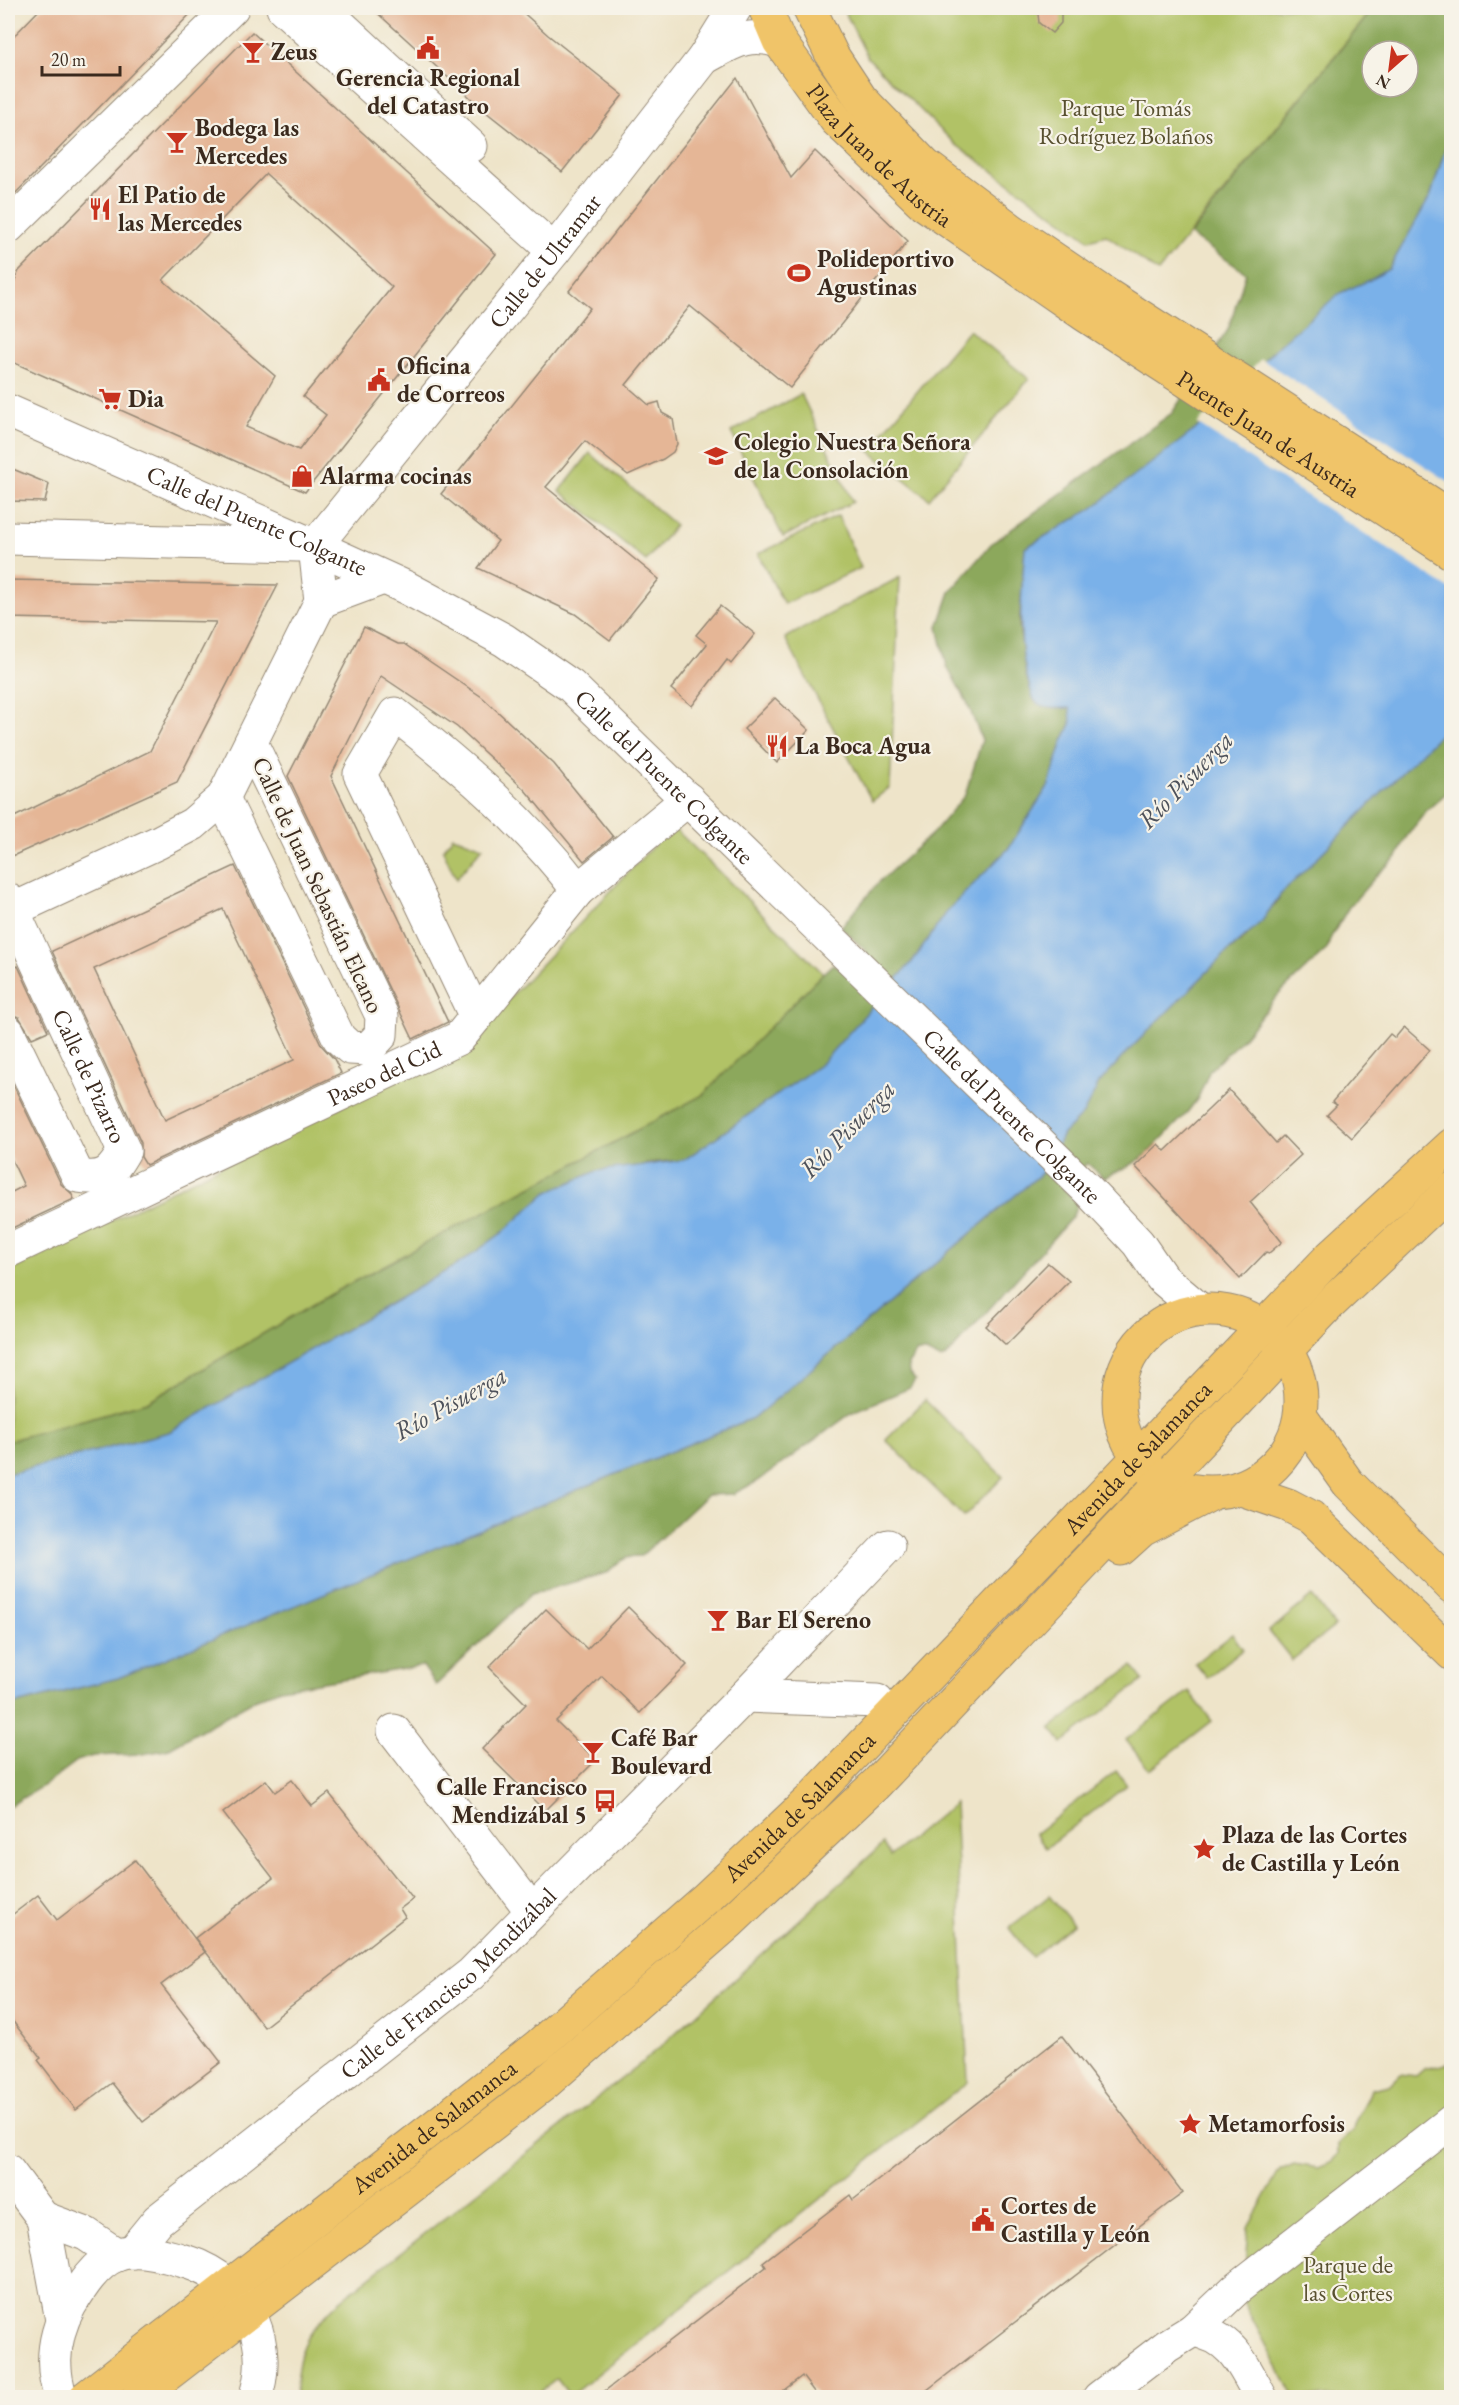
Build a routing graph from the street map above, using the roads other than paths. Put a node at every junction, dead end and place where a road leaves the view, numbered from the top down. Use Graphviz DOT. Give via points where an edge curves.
graph roads {
  1 [pos="232,8"];
  2 [pos="283,8"];
  3 [pos="321,8"];
  4 [pos="735,8"];
  5 [pos="765,8"];
  6 [pos="809,8"];
  7 [pos="779,41"];
  8 [pos="704,58"];
  9 [pos="8,227"];
  10 [pos="560,243"];
  11 [pos="1093,303"];
  12 [pos="8,411"];
  13 [pos="222,505"];
  14 [pos="1452,517"];
  15 [pos="8,538"];
  16 [pos="218,543"];
  17 [pos="315,546"];
  18 [pos="1452,553"];
  19 [pos="383,578"];
  20 [pos="321,601"];
  21 [pos="250,743"];
  22 [pos="223,798"];
  23 [pos="688,799"];
  24 [pos="578,890"];
  25 [pos="9,907"];
  26 [pos="476,1017"];
  27 [pos="8,1032"];
  28 [pos="1452,1145"];
  29 [pos="1452,1189"];
  30 [pos="8,1251"];
  31 [pos="1200,1310"];
  32 [pos="1263,1326"];
  33 [pos="1286,1350"];
  34 [pos="1301,1417"];
  35 [pos="1137,1457"];
  36 [pos="1164,1480"];
  37 [pos="1226,1491"];
  38 [pos="888,1546"];
  39 [pos="1073,1575"];
  40 [pos="1452,1587"];
  41 [pos="1452,1654"];
  42 [pos="746,1695"];
  43 [pos="890,1702"];
  44 [pos="394,1731"];
  45 [pos="532,1911"];
  46 [pos="1452,2121"];
  47 [pos="8,2171"];
  48 [pos="43,2218"];
  49 [pos="125,2253"];
  50 [pos="228,2285"];
  51 [pos="249,2311"];
  52 [pos="62,2320"];
  53 [pos="1200,2331"];
  54 [pos="61,2397"];
  55 [pos="85,2397"];
  56 [pos="137,2397"];
  57 [pos="255,2397"];
  58 [pos="1100,2397"];
  59 [pos="1261,2397"];
  1 -- 9 [label="street"];
  2 -- 10 [label="street"];
  3 -- 10 [label="street"];
  4 -- 8 [label="street, Calle de Ultramar"];
  5 -- 7 [label="main road, Plaza Juan de Austria"];
  6 -- 11 [label="main road, Plaza Juan de Austria" via="832,55 861,99 925,165 1013,231"];
  7 -- 8 [label="street, Calle de Ultramar" via="740,38"];
  7 -- 11 [label="main road, Plaza Juan de Austria" via="836,120 924,204"];
  8 -- 10 [label="street, Calle de Ultramar"];
  10 -- 17 [label="street, Calle de Ultramar"];
  11 -- 14 [label="main road, Puente Juan de Austria"];
  11 -- 18 [label="main road, Puente Juan de Austria"];
  12 -- 13 [label="street, Calle del Puente Colgante"];
  13 -- 16 [label="street" via="228,525"];
  13 -- 17 [label="street, Calle del Puente Colgante"];
  15 -- 16 [label="street"];
  16 -- 17 [label="street"];
  17 -- 19 [label="street, Calle del Puente Colgante"];
  17 -- 20 [label="street"];
  19 -- 20 [label="street"];
  19 -- 23 [label="street, Calle del Puente Colgante" via="504,640 571,686"];
  20 -- 21 [label="street"];
  21 -- 22 [label="street"];
  21 -- 22 [label="street, Calle de Juan Sebastián Elcano" via="382,1016 381,1035 368,1049 350,1048 339,1038"];
  22 -- 25 [label="street" via="193,824 159,842"];
  23 -- 24 [label="street, Paseo del Cid"];
  23 -- 31 [label="street, Calle del Puente Colgante" via="1087,1189 1138,1243 1162,1278"];
  24 -- 26 [label="street, Paseo del Cid"];
  24 -- 26 [label="street" via="507,808 395,714 360,774"];
  25 -- 27 [label="street, Calle de Pizarro" via="124,1151 110,1172 96,1178 78,1176"];
  26 -- 30 [label="street, Paseo del Cid" via="459,1038"];
  28 -- 32 [label="main road, Avenida de Salamanca" via="1376,1213"];
  29 -- 33 [label="main road, Avenida de Salamanca" via="1353,1280"];
  31 -- 32 [label="main road" via="1222,1310"];
  31 -- 35 [label="main road" via="1155,1327 1125,1365 1119,1388 1119,1412 1125,1436"];
  32 -- 33 [label="main road"];
  32 -- 35 [label="main road, Avenida de Salamanca"];
  33 -- 34 [label="main road" via="1297,1370 1302,1393"];
  33 -- 36 [label="main road, Avenida de Salamanca"];
  34 -- 37 [label="main road" via="1283,1457 1268,1473"];
  34 -- 40 [label="main road" via="1348,1482"];
  35 -- 36 [label="main road"];
  35 -- 43 [label="main road, Avenida de Salamanca"];
  36 -- 37 [label="main road" via="1184,1489"];
  36 -- 39 [label="main road, Avenida de Salamanca"];
  37 -- 39 [label="main road" via="1142,1530 1095,1575"];
  37 -- 41 [label="main road" via="1288,1505 1311,1517"];
  38 -- 42 [label="street, Calle de Francisco Mendizábal"];
  39 -- 51 [label="main road, Avenida de Salamanca" via="876,1784 730,1922 543,2085"];
  42 -- 43 [label="street"];
  42 -- 45 [label="street, Calle de Francisco Mendizábal"];
  43 -- 50 [label="main road, Avenida de Salamanca" via="810,1800 722,1884 539,2045"];
  44 -- 45 [label="street"];
  45 -- 49 [label="street, Calle de Francisco Mendizábal" via="471,1974 158,2220"];
  46 -- 53 [label="street" via="1236,2289"];
  47 -- 48 [label="street"];
  48 -- 49 [label="street"];
  48 -- 52 [label="street"];
  49 -- 50 [label="street" via="148,2252 201,2267"];
  49 -- 52 [label="street, Calle de Francisco Mendizábal" via="105,2261 88,2278"];
  50 -- 51 [label="street"];
  50 -- 55 [label="main road, Avenida de Salamanca"];
  51 -- 56 [label="main road, Avenida de Salamanca"];
  51 -- 57 [label="street" via="261,2349 262,2369"];
  52 -- 54 [label="street" via="54,2351"];
  53 -- 58 [label="street" via="1167,2346"];
  53 -- 59 [label="street" via="1228,2344"];
}
